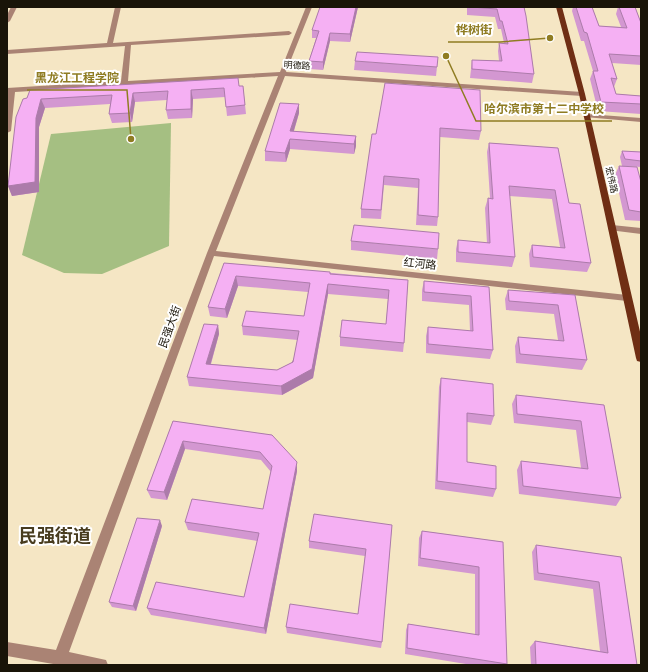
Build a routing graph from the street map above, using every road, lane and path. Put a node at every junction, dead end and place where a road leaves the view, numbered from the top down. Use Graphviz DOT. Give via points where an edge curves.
graph roads {
  1 [pos="14,7"];
  2 [pos="118,7"];
  3 [pos="309,7"];
  4 [pos="559,7"];
  5 [pos="7,21"];
  6 [pos="289,33"];
  7 [pos="128,44"];
  8 [pos="110,45"];
  9 [pos="7,52"];
  10 [pos="282,74"];
  11 [pos="124,84"];
  12 [pos="9,91"];
  13 [pos="582,94"];
  14 [pos="587,116"];
  15 [pos="641,120"];
  16 [pos="7,131"];
  17 [pos="612,228"];
  18 [pos="641,231"];
  19 [pos="211,254"];
  20 [pos="628,298"];
  21 [pos="641,358"];
  22 [pos="7,650"];
  23 [pos="60,658"];
  24 [pos="101,665"];
  1 -- 5 [label="street"];
  2 -- 8 [label="street"];
  3 -- 10 [label="street, 民强大街"];
  4 -- 13 [label="main road, 宏伟路"];
  6 -- 7 [label="street"];
  7 -- 8 [label="street"];
  7 -- 11 [label="street"];
  8 -- 9 [label="street"];
  10 -- 11 [label="street, 明德路"];
  10 -- 13 [label="street, 明德路"];
  10 -- 19 [label="street, 民强大街"];
  11 -- 12 [label="street, 明德路"];
  12 -- 16 [label="street"];
  13 -- 14 [label="main road, 宏伟路"];
  14 -- 15 [label="street"];
  14 -- 17 [label="main road, 宏伟路"];
  17 -- 18 [label="street"];
  17 -- 20 [label="main road, 宏伟路"];
  19 -- 20 [label="street, 红河路"];
  19 -- 23 [label="street, 民强大街"];
  20 -- 21 [label="main road, 宏伟路"];
  22 -- 23 [label="street"];
  23 -- 24 [label="street"];
}
